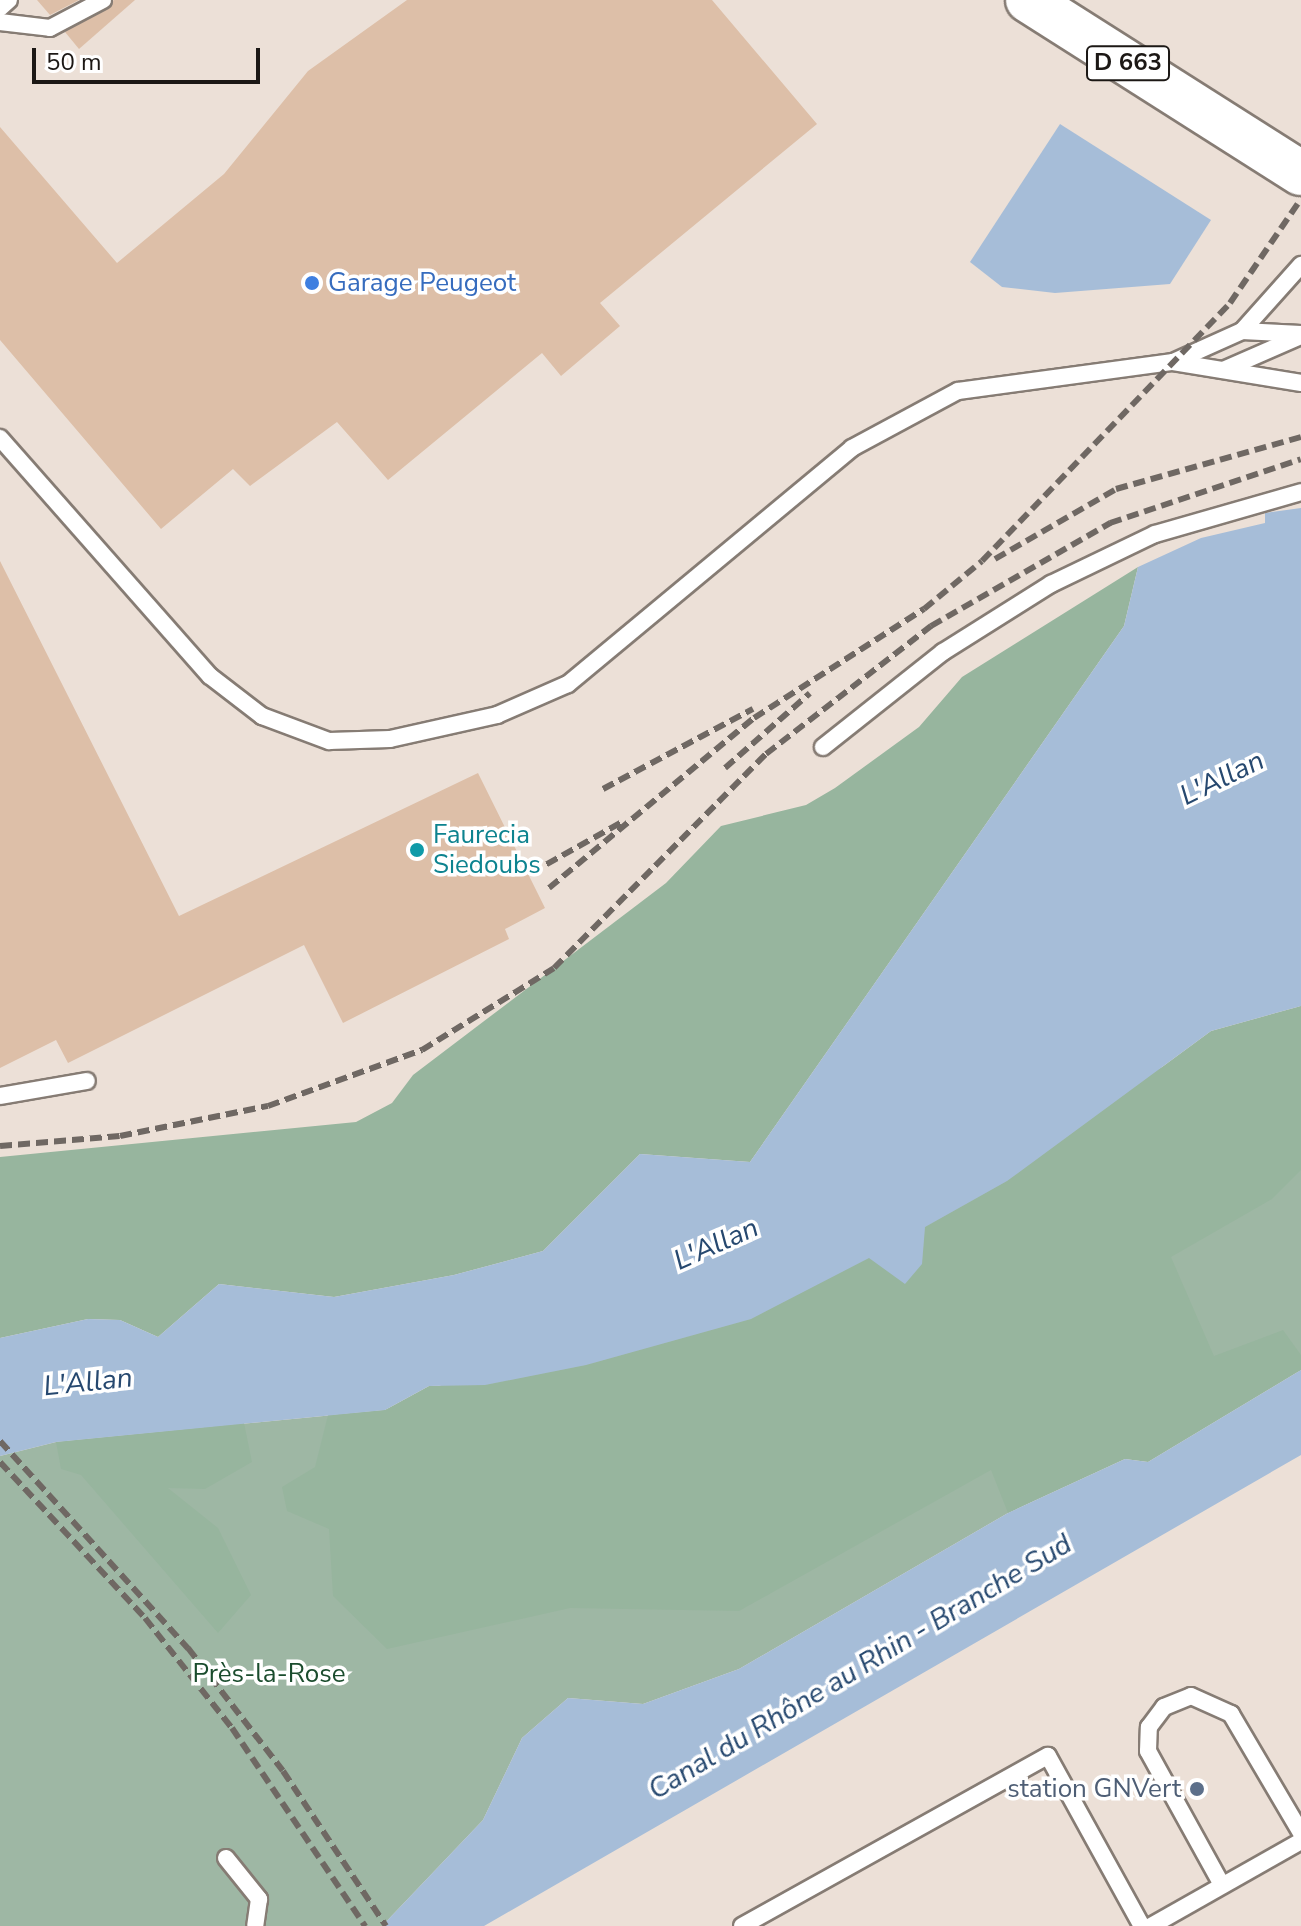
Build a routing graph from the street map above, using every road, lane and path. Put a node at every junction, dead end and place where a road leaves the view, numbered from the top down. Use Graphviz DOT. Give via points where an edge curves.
graph roads {
  1 [pos="9,0"];
  2 [pos="103,0"];
  3 [pos="1028,0"];
  4 [pos="1084,0"];
  5 [pos="0,8"];
  6 [pos="0,22"];
  7 [pos="1243,119"];
  8 [pos="1301,139"];
  9 [pos="1301,173"];
  10 [pos="1301,265"];
  11 [pos="1242,331"];
  12 [pos="1301,335"];
  13 [pos="1173,362"];
  14 [pos="1218,372"];
  15 [pos="1301,383"];
  16 [pos="0,438"];
  17 [pos="1301,492"];
  18 [pos="823,747"];
  19 [pos="87,1081"];
  20 [pos="0,1096"];
  21 [pos="1301,1833"];
  22 [pos="1301,1841"];
  23 [pos="226,1858"];
  24 [pos="1222,1885"];
  25 [pos="255,1926"];
  26 [pos="742,1926"];
  27 [pos="1142,1926"];
  28 [pos="1151,1926"];
  1 -- 5 [label="lane"];
  2 -- 6 [label="lane" via="50,28"];
  3 -- 7 [label="main road, D 663"];
  4 -- 7 [label="main road, D 663"];
  7 -- 8 [label="main road, D 663"];
  7 -- 9 [label="main road, D 663"];
  10 -- 11 [label="lane"];
  11 -- 12 [label="lane"];
  11 -- 13 [label="lane"];
  12 -- 14 [label="lane"];
  13 -- 14 [label="lane"];
  13 -- 16 [label="lane" via="1049,373 958,391 897,419 852,448 568,684 497,715 390,739 329,741 251,708 210,676"];
  14 -- 15 [label="lane"];
  17 -- 18 [label="lane" via="1155,534 1051,584 943,652"];
  19 -- 20 [label="lane"];
  21 -- 24 [label="lane" via="1231,1714 1191,1696 1164,1707 1149,1727 1148,1751"];
  22 -- 24 [label="lane"];
  23 -- 25 [label="lane" via="259,1899"];
  24 -- 28 [label="lane"];
  26 -- 27 [label="lane" via="1048,1756"];
}
